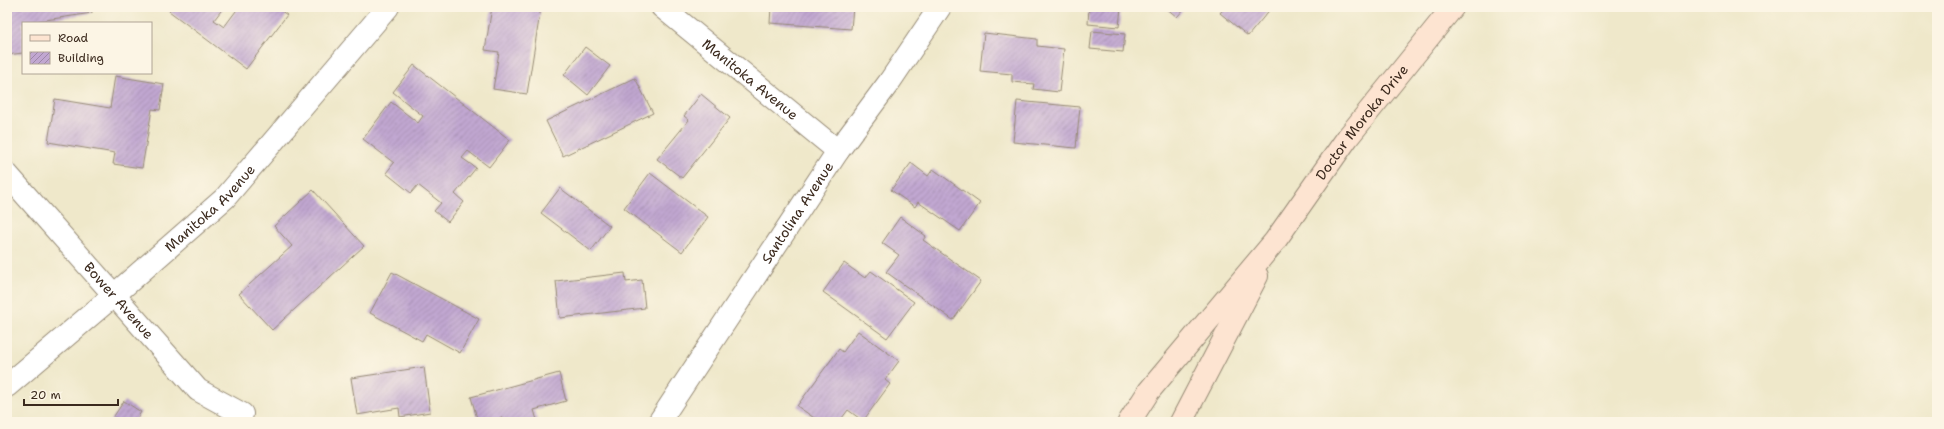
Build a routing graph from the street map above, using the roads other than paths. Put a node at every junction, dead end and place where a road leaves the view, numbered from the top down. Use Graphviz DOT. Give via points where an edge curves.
graph roads {
  1 [pos="388,7"];
  2 [pos="662,7"];
  3 [pos="940,7"];
  4 [pos="1454,7"];
  5 [pos="838,151"];
  6 [pos="7,174"];
  7 [pos="1275,241"];
  8 [pos="114,296"];
  9 [pos="7,386"];
  10 [pos="242,414"];
  11 [pos="659,422"];
  12 [pos="1129,422"];
  13 [pos="1181,422"];
  1 -- 8 [label="street, Manitoka Avenue" via="225,198"];
  2 -- 5 [label="street, Manitoka Avenue"];
  3 -- 5 [label="street, Santolina Avenue"];
  4 -- 7 [label="main road, Doctor Moroka Drive" via="1348,137"];
  5 -- 11 [label="street, Santolina Avenue"];
  6 -- 8 [label="street, Bower Avenue"];
  7 -- 12 [label="main road, Doctor Moroka Drive" via="1150,391"];
  7 -- 13 [label="main road, Doctor Moroka Drive"];
  8 -- 9 [label="street, Manitoka Avenue"];
  8 -- 10 [label="street, Bower Avenue" via="198,390"];
}
